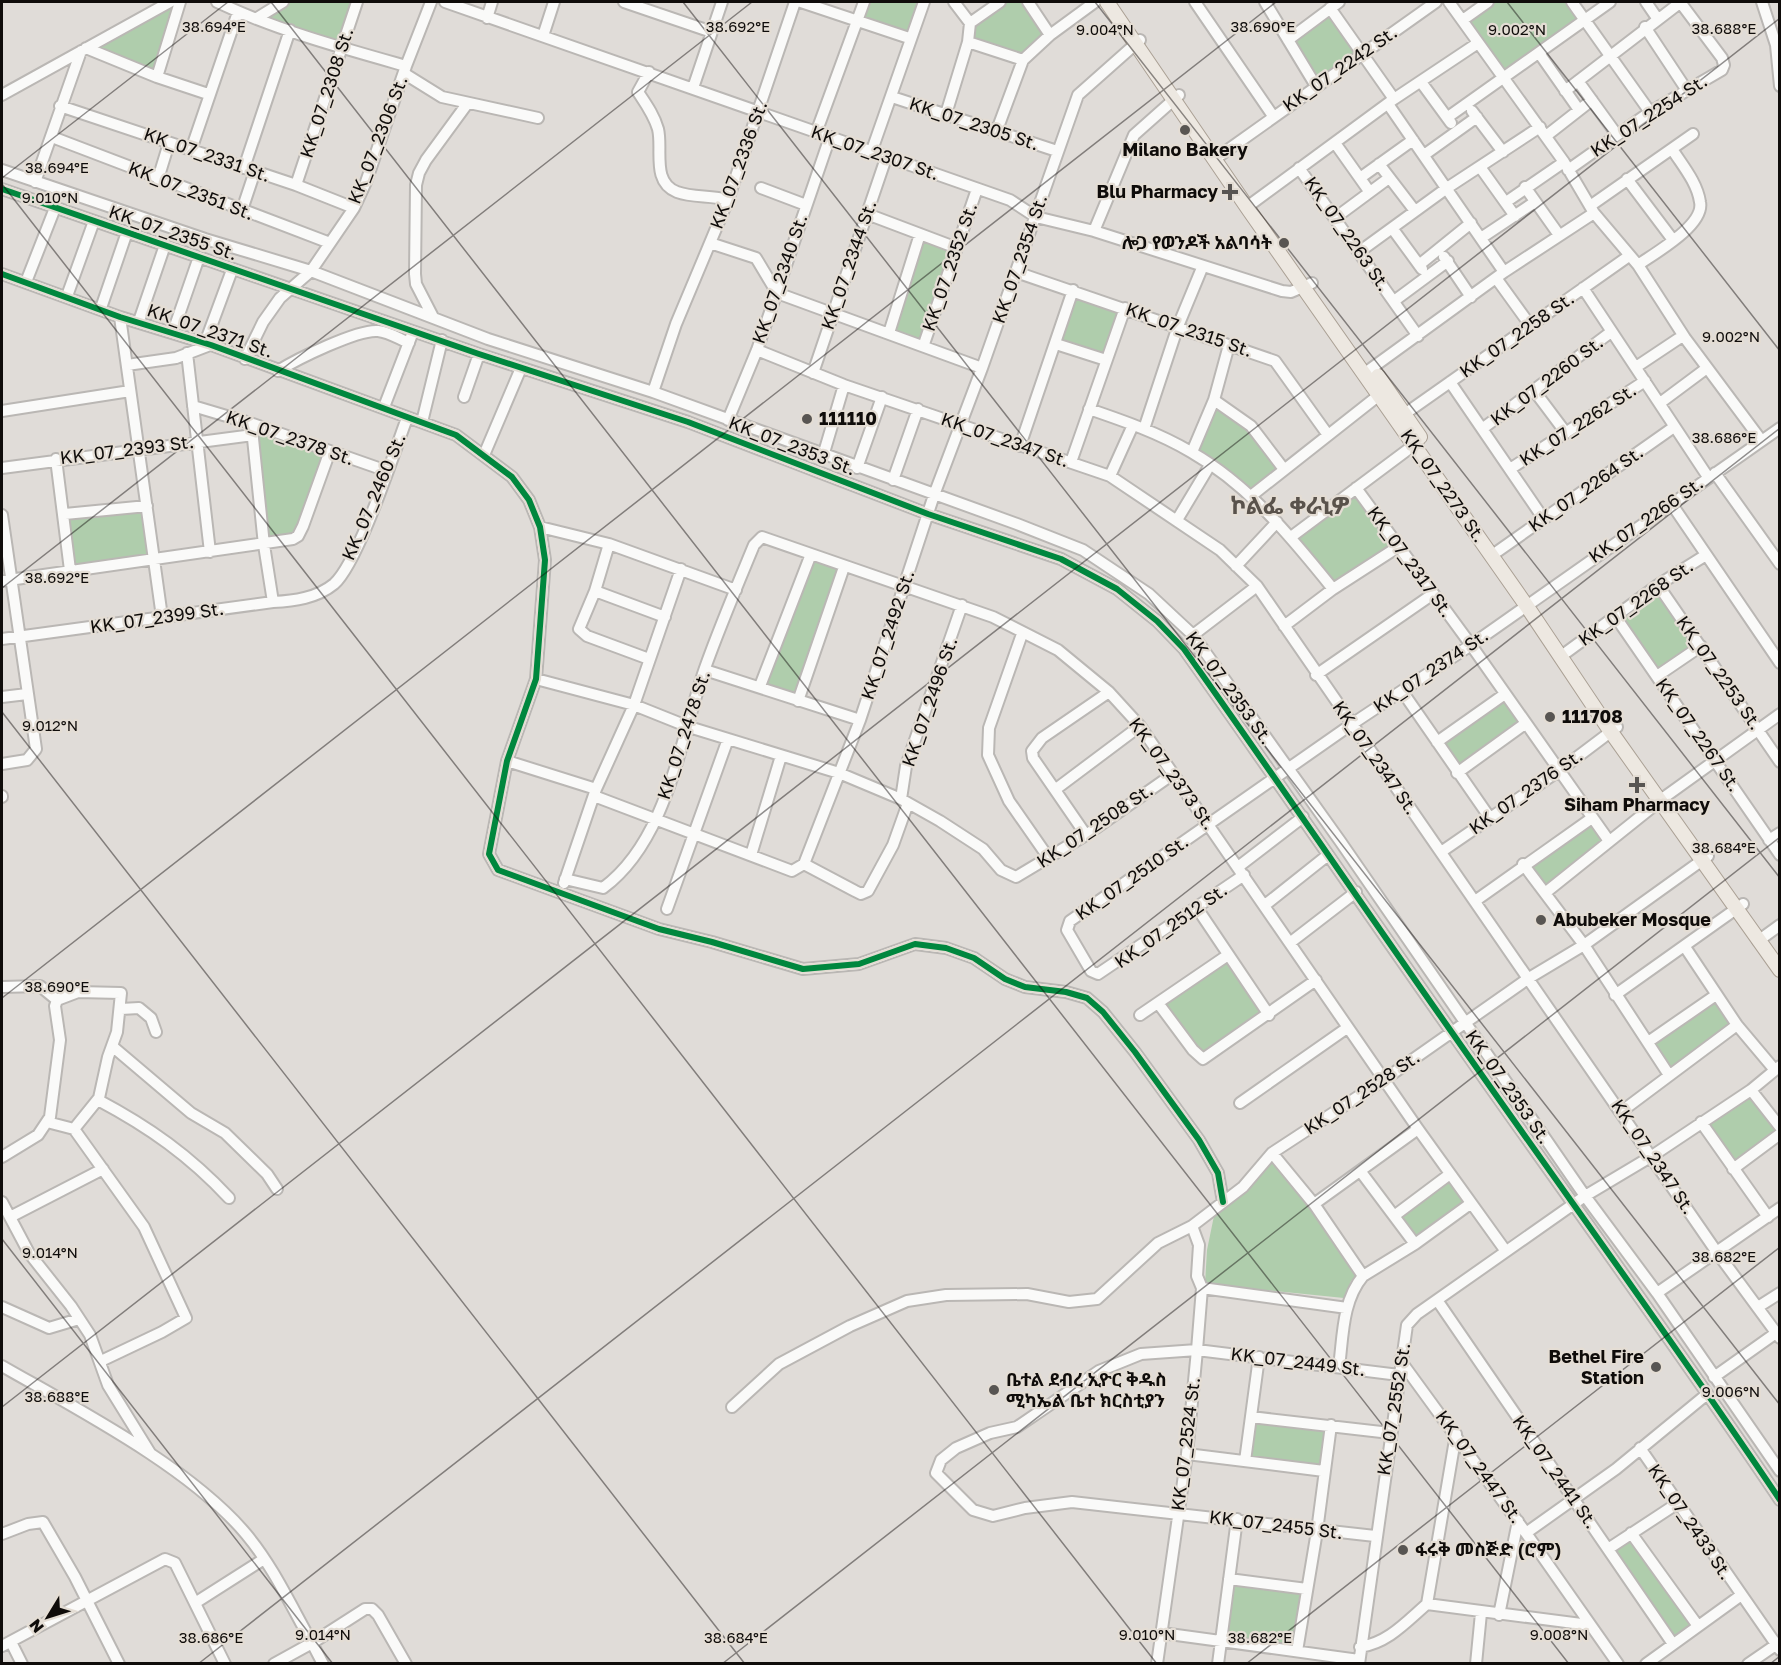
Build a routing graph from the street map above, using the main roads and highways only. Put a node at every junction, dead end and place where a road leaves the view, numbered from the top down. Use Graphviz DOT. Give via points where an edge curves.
graph roads {
  1 [pos="1107,2"];
  2 [pos="1115,2"];
  3 [pos="1138,41"];
  4 [pos="1761,938"];
  5 [pos="1779,958"];
  6 [pos="1779,970"];
  1 -- 3 [label="main road, KK_07_2273 St."];
  2 -- 3 [label="main road, KK_07_2273 St."];
  3 -- 4 [label="main road, KK_07_2273 St."];
  4 -- 5 [label="main road, KK_07_2273 St."];
  4 -- 6 [label="main road, KK_07_2273 St."];
}
